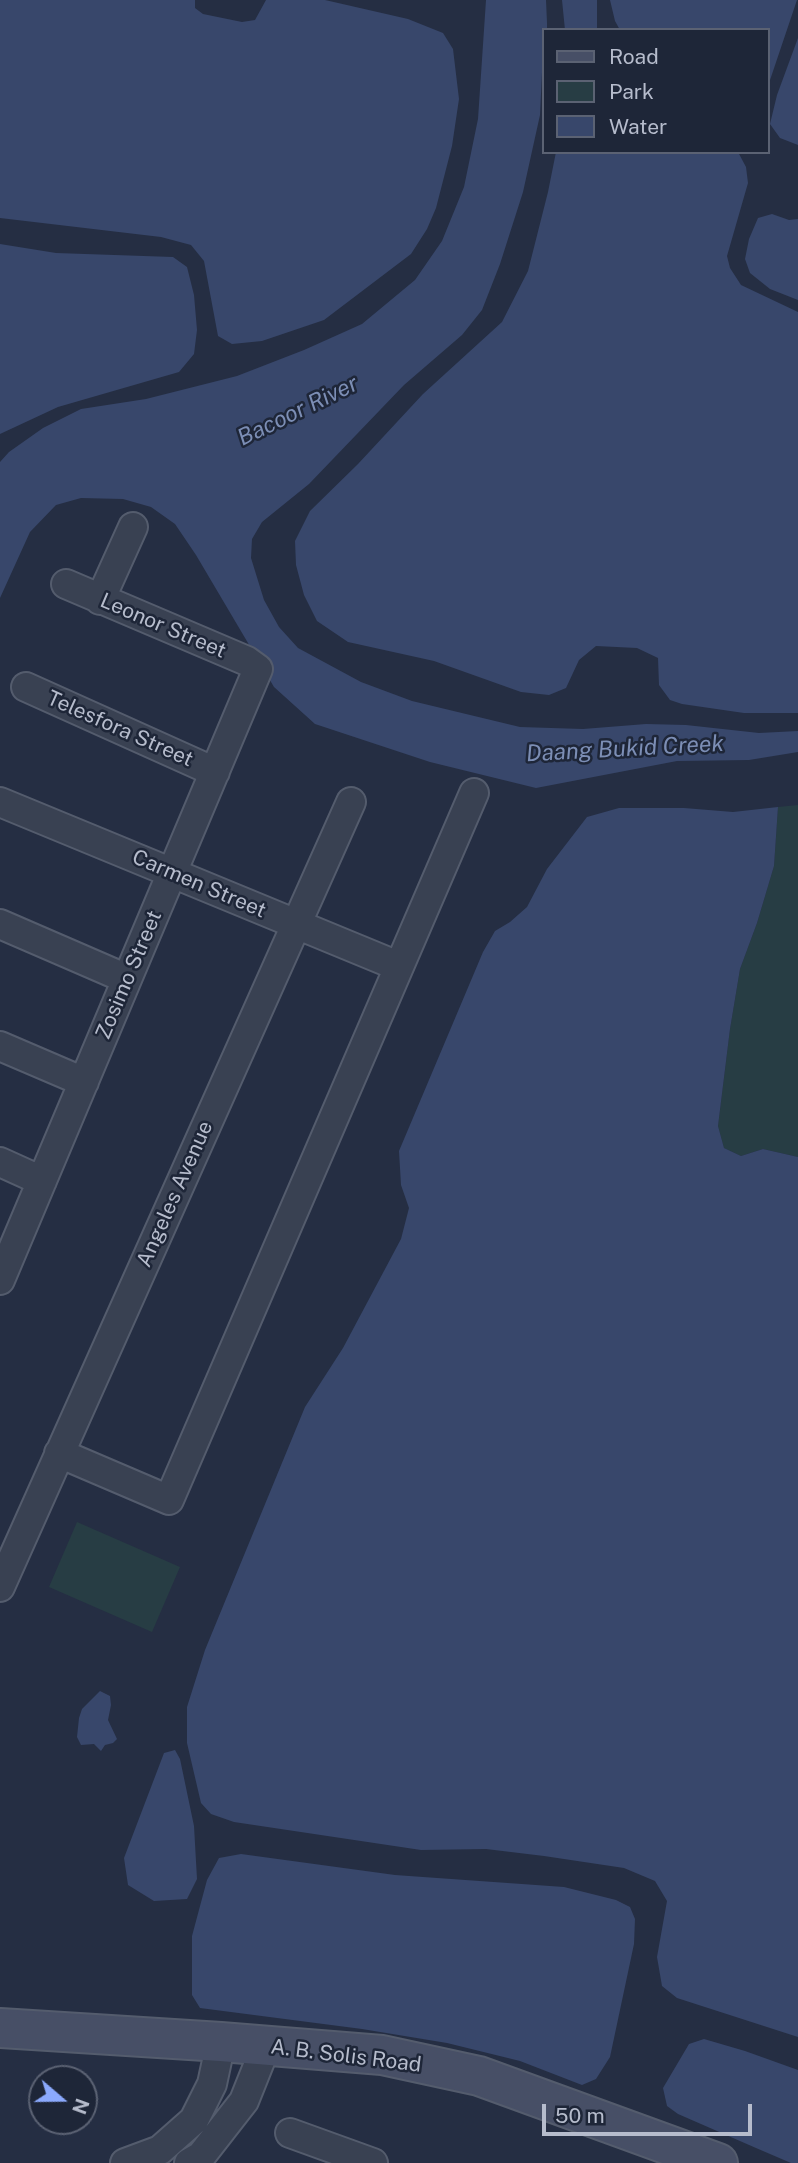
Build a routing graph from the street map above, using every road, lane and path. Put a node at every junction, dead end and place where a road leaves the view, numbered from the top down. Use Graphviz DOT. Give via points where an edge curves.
graph roads {
  1 [pos="133,527"];
  2 [pos="66,584"];
  3 [pos="100,600"];
  4 [pos="258,669"];
  5 [pos="26,687"];
  6 [pos="215,772"];
  7 [pos="474,793"];
  8 [pos="0,802"];
  9 [pos="351,802"];
  10 [pos="172,873"];
  11 [pos="0,924"];
  12 [pos="297,925"];
  13 [pos="398,966"];
  14 [pos="127,979"];
  15 [pos="0,1046"];
  16 [pos="84,1082"];
  17 [pos="0,1163"];
  18 [pos="42,1181"];
  19 [pos="0,1280"];
  20 [pos="58,1453"];
  21 [pos="0,1587"];
  22 [pos="0,2028"];
  23 [pos="221,2042"];
  24 [pos="266,2046"];
  25 [pos="290,2133"];
  26 [pos="125,2163"];
  27 [pos="189,2163"];
  28 [pos="373,2163"];
  29 [pos="718,2163"];
  1 -- 3 [label="street"];
  2 -- 3 [label="street, Leonor Street"];
  3 -- 4 [label="street, Leonor Street"];
  4 -- 6 [label="street, Zosimo Street"];
  5 -- 6 [label="street, Telesfora Street"];
  6 -- 10 [label="street, Zosimo Street"];
  7 -- 13 [label="street"];
  8 -- 10 [label="street, Carmen Street"];
  9 -- 12 [label="street, Angeles Avenue"];
  10 -- 12 [label="street, Carmen Street"];
  10 -- 14 [label="street, Zosimo Street"];
  11 -- 14 [label="street"];
  12 -- 13 [label="street, Carmen Street"];
  12 -- 20 [label="street, Angeles Avenue"];
  13 -- 20 [label="street" via="169,1500"];
  14 -- 16 [label="street, Zosimo Street"];
  15 -- 16 [label="street"];
  16 -- 18 [label="street, Zosimo Street"];
  17 -- 18 [label="street"];
  18 -- 19 [label="street, Zosimo Street"];
  20 -- 21 [label="street, Angeles Avenue"];
  22 -- 23 [label="street, A. B. Solis Road"];
  23 -- 24 [label="street, A. B. Solis Road"];
  23 -- 26 [label="street" via="212,2084 194,2120 160,2150"];
  24 -- 27 [label="street" via="244,2101 201,2156"];
  24 -- 29 [label="street, A. B. Solis Road" via="382,2055 479,2076"];
  25 -- 28 [label="street"];
}
